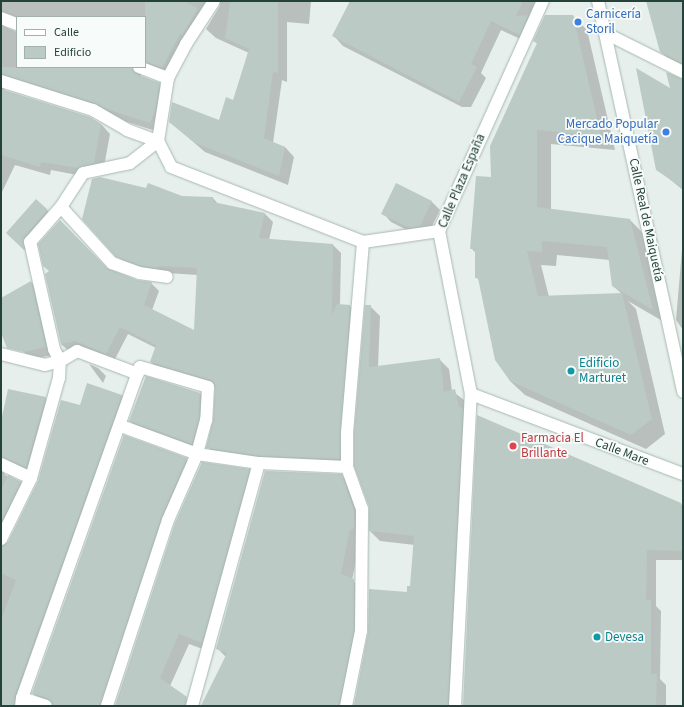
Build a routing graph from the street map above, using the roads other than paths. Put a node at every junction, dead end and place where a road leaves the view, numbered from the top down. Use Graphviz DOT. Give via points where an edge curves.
graph roads {
  1 [pos="214,1"];
  2 [pos="543,1"];
  3 [pos="598,1"];
  4 [pos="1,18"];
  5 [pos="16,24"];
  6 [pos="605,33"];
  7 [pos="142,68"];
  8 [pos="683,72"];
  9 [pos="168,78"];
  10 [pos="1,81"];
  11 [pos="158,141"];
  12 [pos="61,207"];
  13 [pos="439,231"];
  14 [pos="363,242"];
  15 [pos="167,277"];
  16 [pos="1,354"];
  17 [pos="60,361"];
  18 [pos="138,374"];
  19 [pos="683,392"];
  20 [pos="471,394"];
  21 [pos="121,426"];
  22 [pos="197,454"];
  23 [pos="259,462"];
  24 [pos="1,464"];
  25 [pos="347,467"];
  26 [pos="683,474"];
  27 [pos="31,478"];
  28 [pos="1,539"];
  29 [pos="22,702"];
  30 [pos="46,706"];
  31 [pos="107,706"];
  32 [pos="192,706"];
  33 [pos="346,706"];
  34 [pos="456,706"];
  1 -- 9 [label="street"];
  2 -- 13 [label="street, Calle Plaza España"];
  3 -- 6 [label="street, Calle Real de Maiquetía"];
  4 -- 5 [label="street"];
  6 -- 8 [label="street"];
  6 -- 19 [label="street, Calle Real de Maiquetía"];
  7 -- 9 [label="street"];
  9 -- 11 [label="street"];
  10 -- 11 [label="street" via="92,110 127,130"];
  11 -- 12 [label="street" via="130,163 83,173"];
  11 -- 14 [label="street" via="171,167"];
  12 -- 15 [label="street" via="112,263 139,273"];
  12 -- 17 [label="street" via="30,242 54,349"];
  13 -- 14 [label="street"];
  13 -- 20 [label="street, Calle Plaza España"];
  14 -- 25 [label="street" via="347,433"];
  16 -- 17 [label="street" via="45,365"];
  17 -- 18 [label="street" via="77,351"];
  17 -- 27 [label="street" via="59,378"];
  18 -- 21 [label="street"];
  18 -- 22 [label="street" via="140,367 208,387 206,420"];
  20 -- 26 [label="street, Calle Mare"];
  20 -- 34 [label="street, Calle Plaza España"];
  21 -- 22 [label="street"];
  21 -- 29 [label="street"];
  22 -- 23 [label="street"];
  22 -- 31 [label="street" via="168,520"];
  23 -- 25 [label="street"];
  23 -- 32 [label="street"];
  24 -- 27 [label="street"];
  25 -- 33 [label="street" via="362,509 363,540 361,631"];
  27 -- 28 [label="street"];
  29 -- 30 [label="street"];
}
